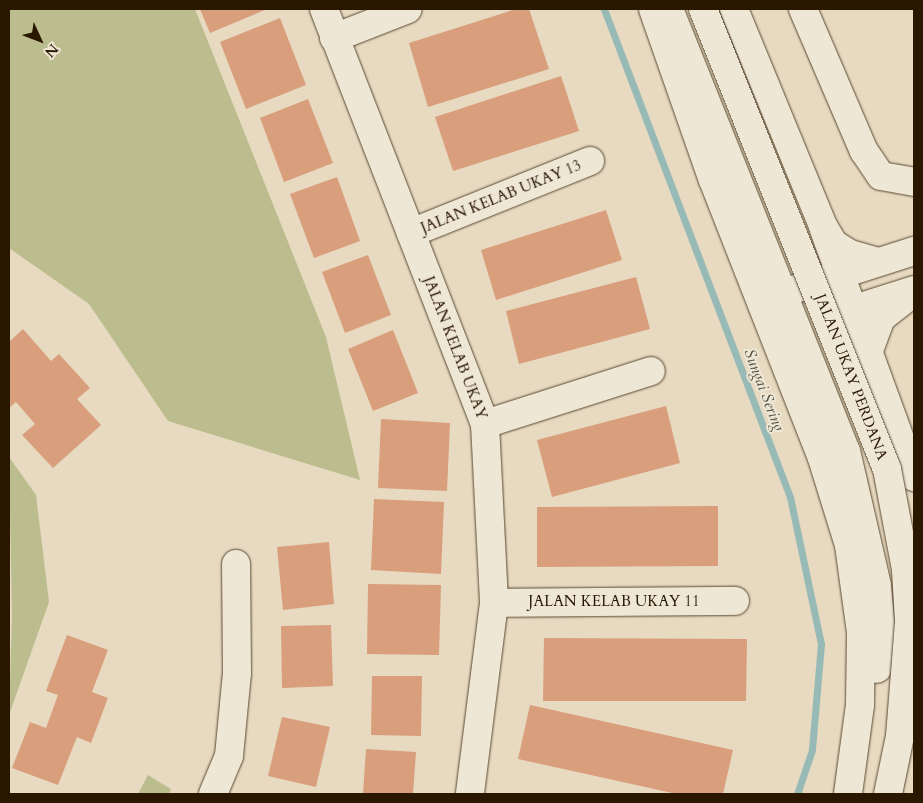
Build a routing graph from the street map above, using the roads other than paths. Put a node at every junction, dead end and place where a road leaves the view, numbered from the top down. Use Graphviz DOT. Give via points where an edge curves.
graph roads {
  1 [pos="324,9"];
  2 [pos="408,9"];
  3 [pos="652,9"];
  4 [pos="669,9"];
  5 [pos="702,9"];
  6 [pos="734,9"];
  7 [pos="803,9"];
  8 [pos="334,38"];
  9 [pos="590,161"];
  10 [pos="914,182"];
  11 [pos="822,226"];
  12 [pos="411,232"];
  13 [pos="914,251"];
  14 [pos="878,262"];
  15 [pos="837,276"];
  16 [pos="914,290"];
  17 [pos="914,293"];
  18 [pos="780,294"];
  19 [pos="850,310"];
  20 [pos="796,329"];
  21 [pos="867,356"];
  22 [pos="651,371"];
  23 [pos="485,424"];
  24 [pos="914,477"];
  25 [pos="236,564"];
  26 [pos="735,601"];
  27 [pos="494,603"];
  28 [pos="850,784"];
  29 [pos="213,794"];
  30 [pos="470,794"];
  31 [pos="888,794"];
  1 -- 8 [label="street, JALAN KELAB UKAY"];
  2 -- 8 [label="street"];
  3 -- 28 [label="street" via="822,458 849,545 861,632 860,705"];
  4 -- 18 [label="street"];
  5 -- 31 [label="street, JALAN UKAY PERDANA, bridge" via="887,469 898,519 909,622 900,736"];
  6 -- 11 [label="street"];
  7 -- 10 [label="street" via="864,151 881,176"];
  8 -- 12 [label="street, JALAN KELAB UKAY"];
  9 -- 12 [label="street, JALAN KELAB UKAY 13"];
  11 -- 14 [label="street" via="834,244 850,254"];
  11 -- 15 [label="street, JALAN UKAY PERDANA"];
  12 -- 23 [label="street, JALAN KELAB UKAY"];
  13 -- 14 [label="street"];
  14 -- 15 [label="street"];
  15 -- 18 [label="street"];
  15 -- 19 [label="street, JALAN UKAY PERDANA"];
  16 -- 19 [label="street"];
  17 -- 21 [label="street" via="889,307 881,318"];
  18 -- 20 [label="street"];
  19 -- 20 [label="street"];
  19 -- 21 [label="street, JALAN UKAY PERDANA"];
  20 -- 28 [label="street" via="846,451 871,541 877,585 881,628 874,699"];
  21 -- 24 [label="street, JALAN UKAY PERDANA"];
  22 -- 23 [label="street"];
  23 -- 27 [label="street, JALAN KELAB UKAY"];
  25 -- 29 [label="street" via="238,673 229,756"];
  26 -- 27 [label="street, JALAN KELAB UKAY 11"];
  27 -- 30 [label="street, JALAN KELAB UKAY"];
}
